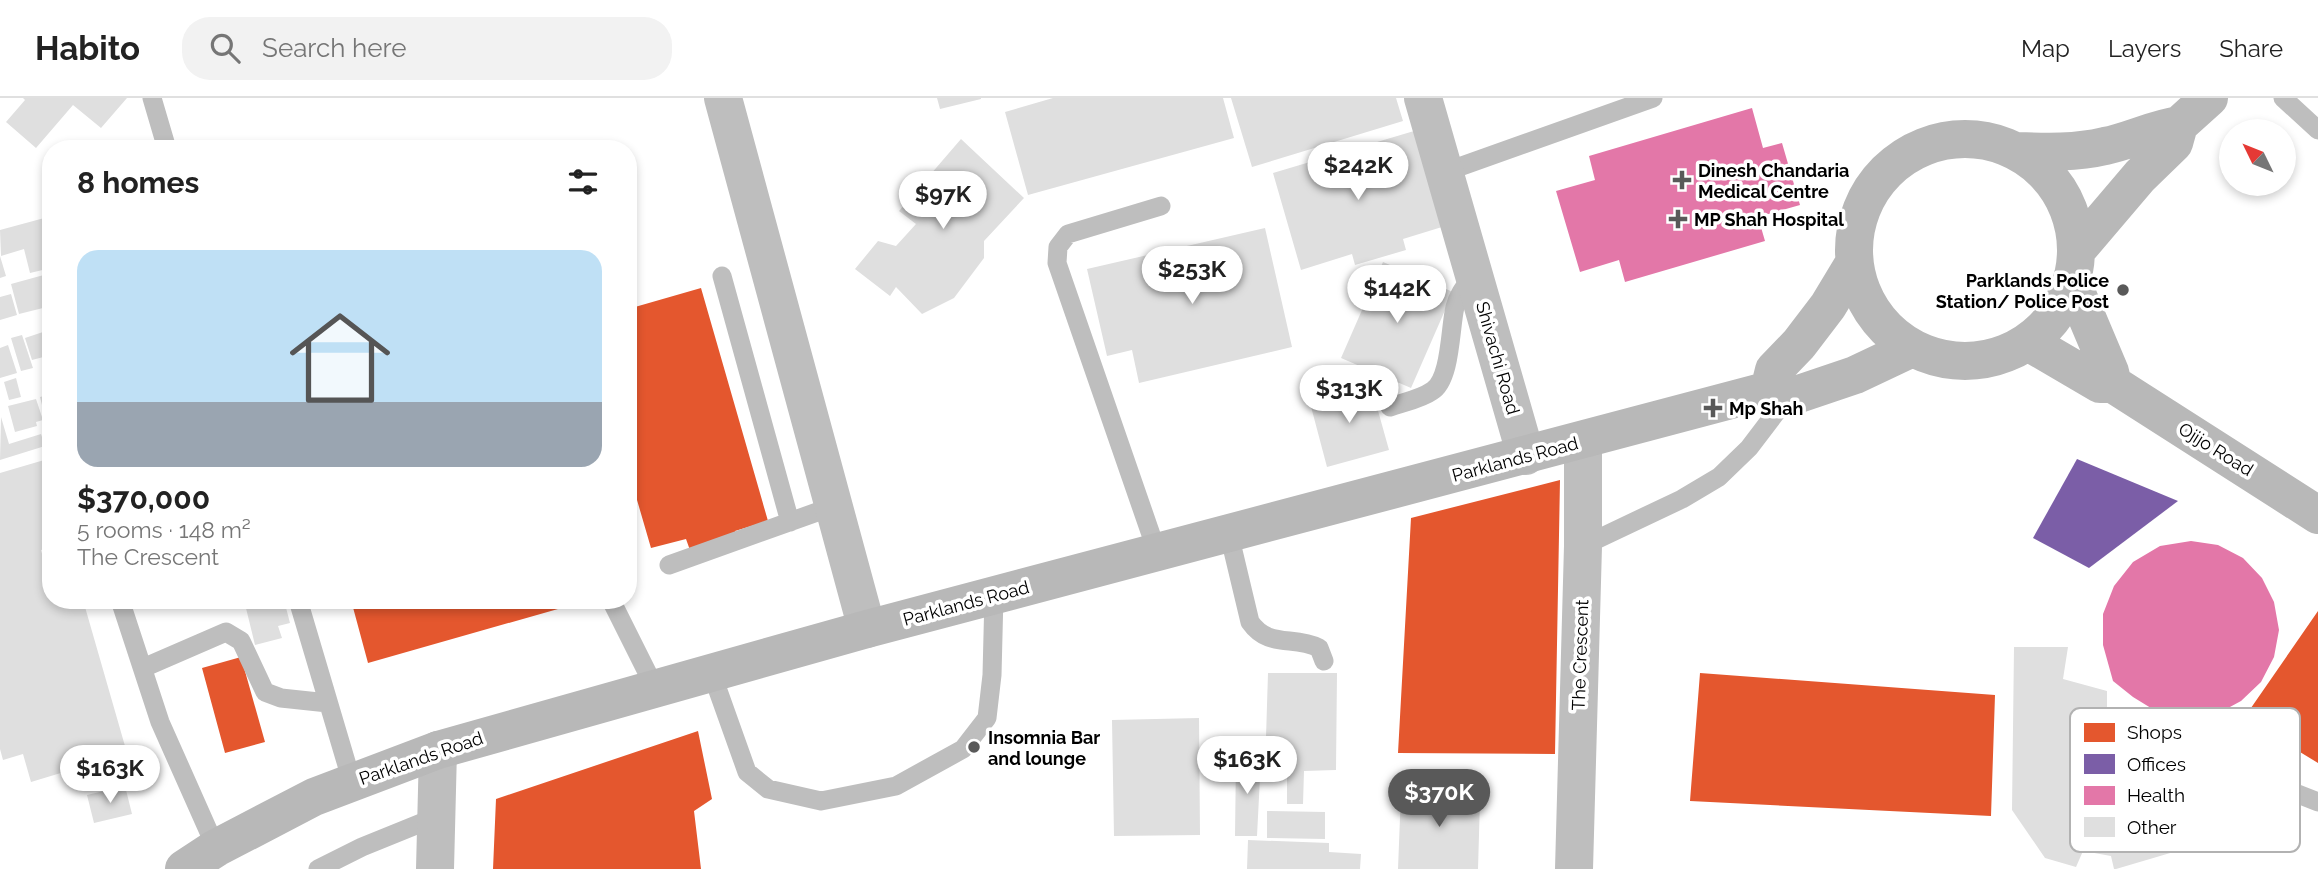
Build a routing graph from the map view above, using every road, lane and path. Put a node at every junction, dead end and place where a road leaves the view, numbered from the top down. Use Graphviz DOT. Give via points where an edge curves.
graph roads {
  1 [pos="152,98"];
  2 [pos="723,98"];
  3 [pos="1423,98"];
  4 [pos="1653,98"];
  5 [pos="2209,98"];
  6 [pos="2283,98"];
  7 [pos="2179,125"];
  8 [pos="2318,130"];
  9 [pos="164,140"];
  10 [pos="2017,151"];
  11 [pos="1445,172"];
  12 [pos="1161,206"];
  13 [pos="1854,263"];
  14 [pos="2074,266"];
  15 [pos="1474,274"];
  16 [pos="722,276"];
  17 [pos="2028,342"];
  18 [pos="1910,349"];
  19 [pos="2113,384"];
  20 [pos="1778,394"];
  21 [pos="1391,407"];
  22 [pos="1583,440"];
  23 [pos="1526,456"];
  24 [pos="834,506"];
  25 [pos="2318,515"];
  26 [pos="790,522"];
  27 [pos="1229,534"];
  28 [pos="1583,546"];
  29 [pos="1157,552"];
  30 [pos="669,565"];
  31 [pos="994,596"];
  32 [pos="123,609"];
  33 [pos="301,609"];
  34 [pos="616,609"];
  35 [pos="867,629"];
  36 [pos="1324,661"];
  37 [pos="143,668"];
  38 [pos="712,671"];
  39 [pos="655,688"];
  40 [pos="328,703"];
  41 [pos="438,750"];
  42 [pos="352,782"];
  43 [pos="2300,795"];
  44 [pos="2318,802"];
  45 [pos="436,817"];
  46 [pos="216,848"];
  47 [pos="184,869"];
  48 [pos="318,869"];
  49 [pos="435,869"];
  50 [pos="1574,869"];
  1 -- 9 [label="lane"];
  2 -- 24 [label="street"];
  3 -- 11 [label="street, Shivachi Road"];
  4 -- 11 [label="lane"];
  5 -- 7 [label="main road"];
  6 -- 8 [label="lane"];
  7 -- 10 [label="main road" via="2106,146"];
  7 -- 14 [label="main road" via="2174,143 2140,176"];
  10 -- 13 [label="main road" via="1984,140 1950,140 1917,150 1889,169 1868,197 1856,229"];
  10 -- 14 [label="main road" via="2048,175 2070,210"];
  11 -- 15 [label="street, Shivachi Road"];
  12 -- 29 [label="lane" via="1068,234 1058,247 1057,263"];
  13 -- 18 [label="main road" via="1863,297 1882,327"];
  13 -- 20 [label="main road" via="1800,344 1774,370"];
  14 -- 17 [label="main road" via="2055,316"];
  14 -- 19 [label="main road"];
  15 -- 21 [label="lane" via="1455,306 1441,382 1434,391"];
  15 -- 23 [label="street, Shivachi Road"];
  16 -- 26 [label="lane"];
  17 -- 18 [label="main road" via="1990,359 1950,361"];
  17 -- 19 [label="main road, Ojijo Road" via="2100,384"];
  18 -- 20 [label="main road, Parklands Road" via="1855,375"];
  19 -- 25 [label="main road, Ojijo Road"];
  20 -- 22 [label="main road, Parklands Road"];
  20 -- 28 [label="lane" via="1749,448 1718,477"];
  22 -- 23 [label="main road, Parklands Road"];
  22 -- 28 [label="street, The Crescent"];
  23 -- 27 [label="main road, Parklands Road"];
  24 -- 26 [label="lane"];
  24 -- 35 [label="street"];
  26 -- 30 [label="lane"];
  27 -- 29 [label="main road, Parklands Road"];
  27 -- 36 [label="lane" via="1250,622 1258,633 1271,639 1308,642 1319,648"];
  28 -- 50 [label="street, The Crescent"];
  29 -- 31 [label="main road, Parklands Road"];
  31 -- 35 [label="main road, Parklands Road"];
  31 -- 38 [label="lane" via="987,718 963,749 896,786 821,801 768,789 747,772"];
  32 -- 37 [label="lane"];
  33 -- 40 [label="lane"];
  34 -- 39 [label="lane"];
  35 -- 38 [label="main road, Parklands Road"];
  37 -- 40 [label="lane" via="226,632 241,641 265,692"];
  37 -- 46 [label="lane" via="160,722"];
  38 -- 39 [label="main road, Parklands Road"];
  39 -- 41 [label="main road, Parklands Road"];
  40 -- 42 [label="lane"];
  41 -- 42 [label="main road, Parklands Road"];
  41 -- 45 [label="street"];
  42 -- 46 [label="main road, Parklands Road"];
  43 -- 44 [label="lane"];
  45 -- 48 [label="lane"];
  45 -- 49 [label="street"];
  46 -- 47 [label="main road, Parklands Road"];
}
